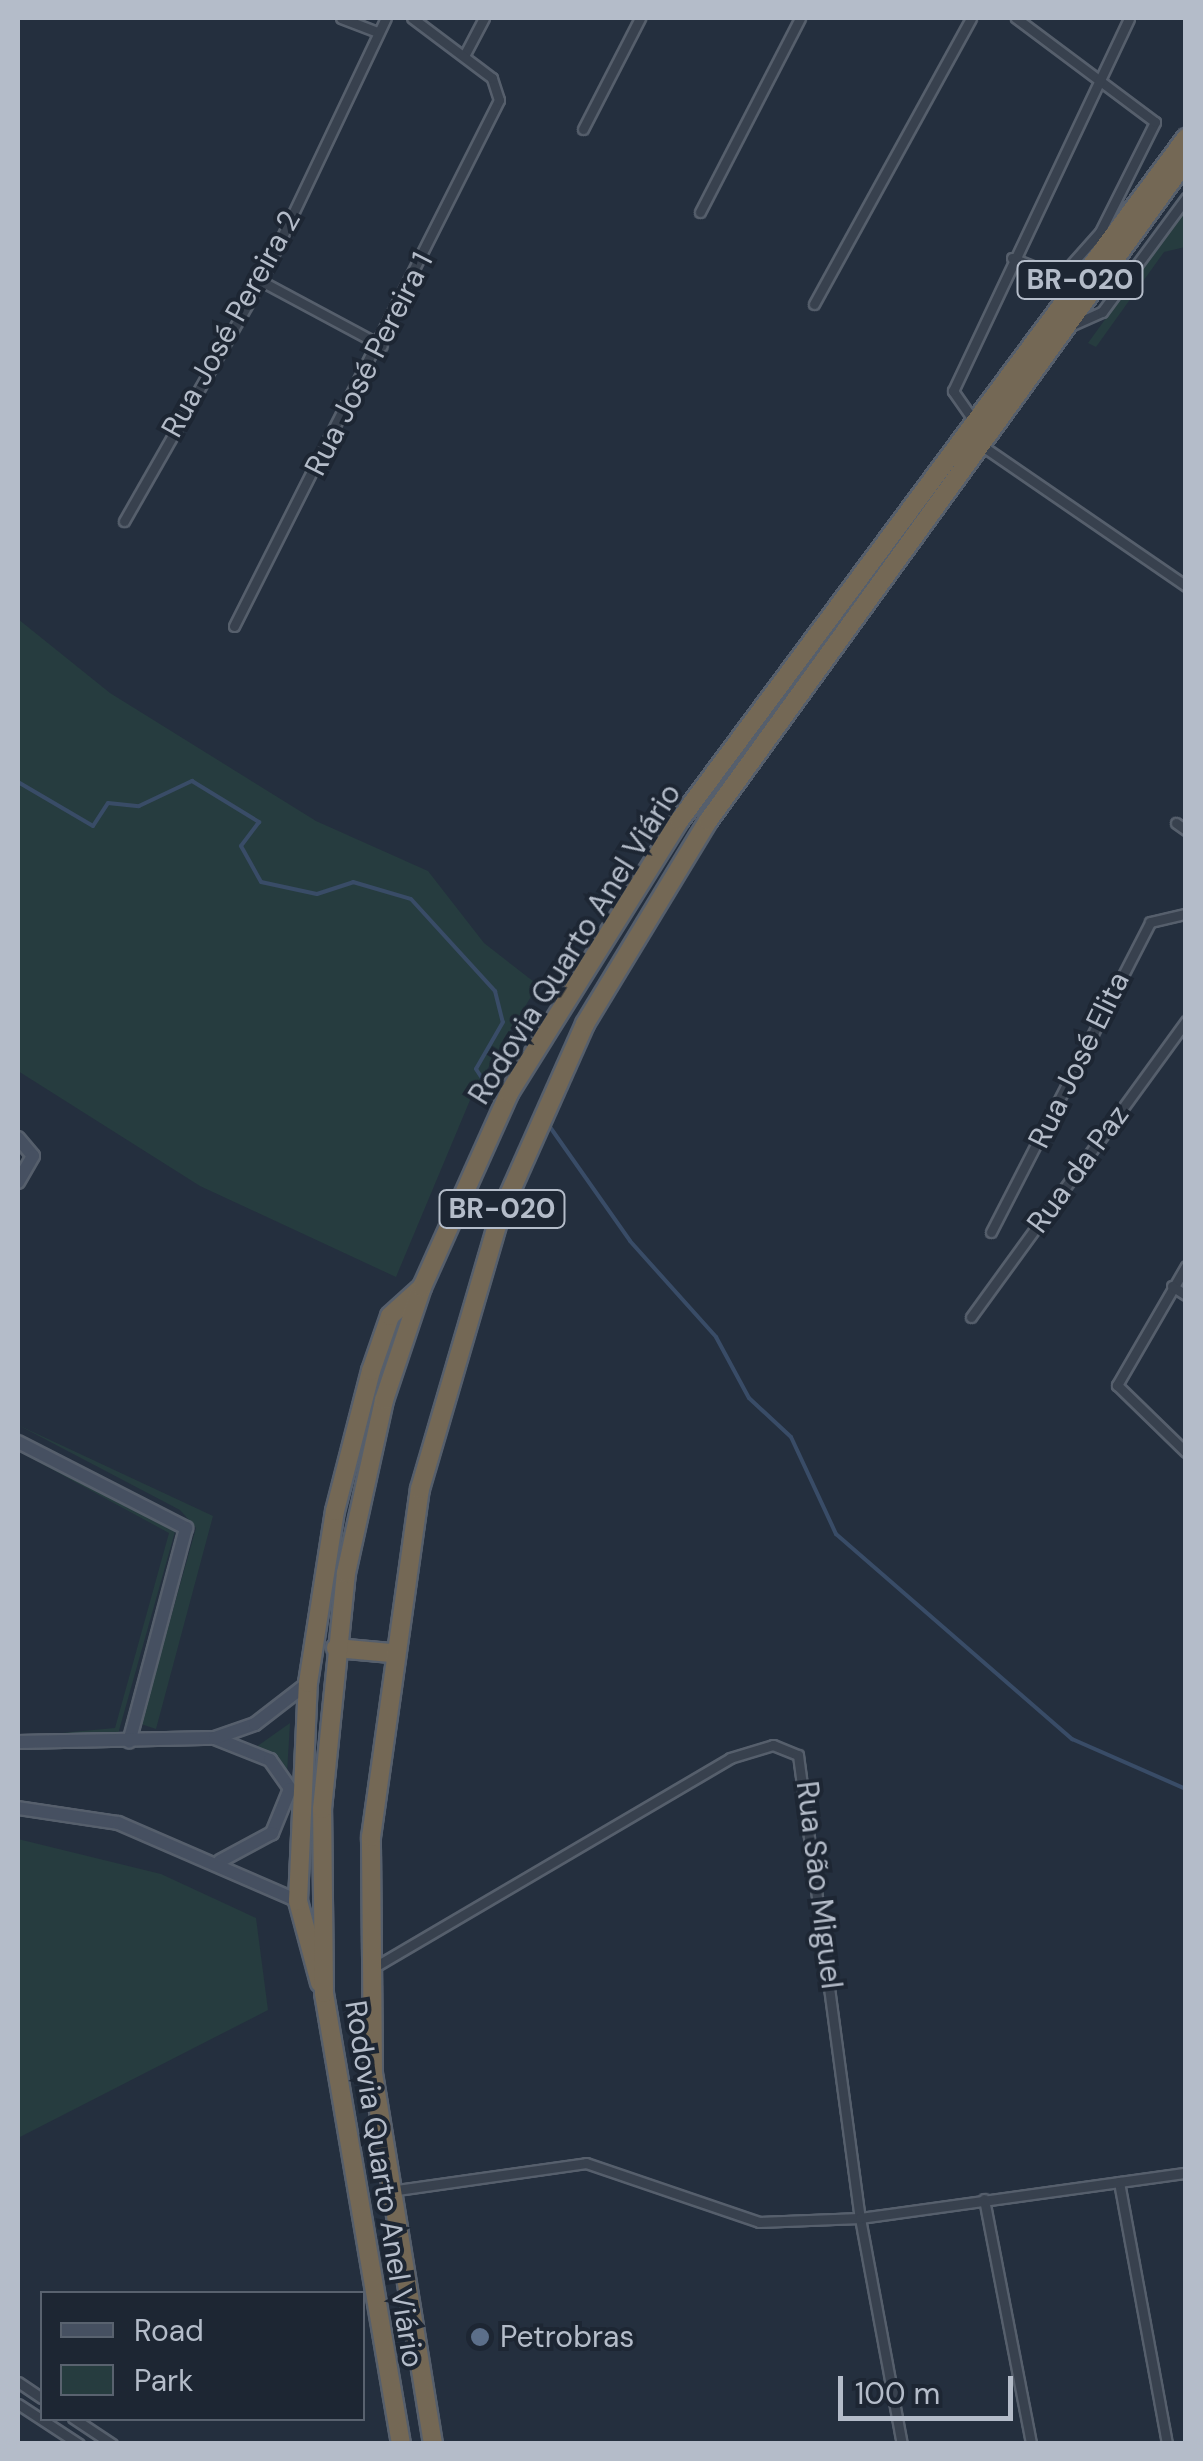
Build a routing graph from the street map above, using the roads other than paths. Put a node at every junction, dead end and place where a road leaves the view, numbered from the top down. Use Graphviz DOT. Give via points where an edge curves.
graph roads {
  1 [pos="342,18"];
  2 [pos="386,18"];
  3 [pos="412,18"];
  4 [pos="484,18"];
  5 [pos="640,18"];
  6 [pos="800,18"];
  7 [pos="971,18"];
  8 [pos="1016,18"];
  9 [pos="1129,18"];
  10 [pos="378,32"];
  11 [pos="464,56"];
  12 [pos="1098,79"];
  13 [pos="583,129"];
  14 [pos="1186,138"];
  15 [pos="1186,160"];
  16 [pos="1186,198"];
  17 [pos="700,212"];
  18 [pos="1012,258"];
  19 [pos="1060,277"];
  20 [pos="260,281"];
  21 [pos="1070,294"];
  22 [pos="814,304"];
  23 [pos="1060,330"];
  24 [pos="382,346"];
  25 [pos="974,421"];
  26 [pos="976,441"];
  27 [pos="124,521"];
  28 [pos="1186,586"];
  29 [pos="234,626"];
  30 [pos="1176,822"];
  31 [pos="1186,830"];
  32 [pos="1186,914"];
  33 [pos="1186,1021"];
  34 [pos="18,1138"];
  35 [pos="18,1182"];
  36 [pos="991,1232"];
  37 [pos="1186,1266"];
  38 [pos="1172,1286"];
  39 [pos="422,1287"];
  40 [pos="1186,1295"];
  41 [pos="970,1317"];
  42 [pos="18,1442"];
  43 [pos="1186,1452"];
  44 [pos="336,1648"];
  45 [pos="391,1653"];
  46 [pos="308,1683"];
  47 [pos="215,1738"];
  48 [pos="18,1742"];
  49 [pos="129,1742"];
  50 [pos="18,1808"];
  51 [pos="220,1861"];
  52 [pos="298,1900"];
  53 [pos="368,1971"];
  54 [pos="324,1993"];
  55 [pos="1186,2173"];
  56 [pos="1119,2182"];
  57 [pos="388,2192"];
  58 [pos="984,2199"];
  59 [pos="860,2218"];
  60 [pos="18,2382"];
  61 [pos="40,2397"];
  62 [pos="18,2404"];
  63 [pos="40,2418"];
  64 [pos="429,2418"];
  65 [pos="44,2421"];
  66 [pos="78,2421"];
  67 [pos="399,2435"];
  68 [pos="79,2444"];
  69 [pos="112,2444"];
  70 [pos="434,2444"];
  71 [pos="902,2444"];
  72 [pos="1031,2444"];
  73 [pos="1167,2444"];
  1 -- 10 [label="street"];
  2 -- 10 [label="street, Rua José Pereira 2"];
  3 -- 11 [label="street"];
  4 -- 11 [label="street"];
  5 -- 13 [label="street"];
  6 -- 17 [label="street"];
  7 -- 22 [label="street"];
  8 -- 12 [label="street"];
  9 -- 12 [label="street"];
  10 -- 20 [label="street, Rua José Pereira 2"];
  11 -- 24 [label="street, Rua José Pereira 1" via="492,78 499,100"];
  12 -- 18 [label="street"];
  12 -- 19 [label="street" via="1150,114 1154,130 1100,232"];
  14 -- 21 [label="highway, Rodovia Quarto Anel Viário / BR-020"];
  15 -- 23 [label="highway, Rodovia Quarto Anel Viário / BR-020"];
  16 -- 23 [label="street" via="1102,312"];
  18 -- 19 [label="street"];
  18 -- 25 [label="street" via="953,391"];
  19 -- 21 [label="street"];
  20 -- 24 [label="street"];
  20 -- 27 [label="street, Rua José Pereira 2"];
  21 -- 25 [label="highway, Rodovia Quarto Anel Viário / BR-020"];
  23 -- 26 [label="highway, Rodovia Quarto Anel Viário / BR-020"];
  24 -- 29 [label="street, Rua José Pereira 1"];
  25 -- 39 [label="highway, Rodovia Quarto Anel Viário / BR-020" via="670,836 509,1094"];
  26 -- 28 [label="street"];
  26 -- 45 [label="highway, Rodovia Quarto Anel Viário / BR-020" via="763,737 586,1024 491,1244 420,1489"];
  30 -- 31 [label="street"];
  32 -- 36 [label="street, Rua José Elita" via="1150,922"];
  33 -- 41 [label="street, Rua da Paz"];
  34 -- 35 [label="street" via="33,1156"];
  37 -- 38 [label="street"];
  38 -- 40 [label="street"];
  38 -- 43 [label="street" via="1116,1385"];
  39 -- 44 [label="highway, Rodovia Quarto Anel Viário / BR-020" via="384,1400"];
  39 -- 46 [label="highway" via="390,1316 370,1371 335,1512"];
  42 -- 49 [label="street" via="186,1528"];
  44 -- 45 [label="highway"];
  44 -- 54 [label="highway, Rodovia Quarto Anel Viário / BR-020" via="322,1810"];
  45 -- 53 [label="highway, Rodovia Quarto Anel Viário / BR-020"];
  46 -- 47 [label="street" via="255,1724"];
  46 -- 52 [label="highway"];
  47 -- 49 [label="street"];
  47 -- 51 [label="street" via="270,1760 290,1789 272,1833"];
  48 -- 49 [label="street"];
  50 -- 51 [label="street" via="118,1823"];
  51 -- 52 [label="street"];
  52 -- 54 [label="highway"];
  53 -- 57 [label="highway, Rodovia Quarto Anel Viário / BR-020"];
  53 -- 59 [label="street, Rua São Miguel" via="730,1758 788,1747 804,1766"];
  54 -- 67 [label="highway, Rodovia Quarto Anel Viário / BR-020"];
  55 -- 56 [label="street"];
  56 -- 58 [label="street"];
  56 -- 73 [label="street"];
  57 -- 59 [label="street" via="586,2163 734,2218"];
  57 -- 64 [label="highway, Rodovia Quarto Anel Viário / BR-020"];
  58 -- 59 [label="street"];
  58 -- 72 [label="street"];
  59 -- 71 [label="street, Rua São Miguel"];
  60 -- 61 [label="street"];
  62 -- 63 [label="street"];
  64 -- 67 [label="highway"];
  64 -- 70 [label="highway, Rodovia Quarto Anel Viário / BR-020"];
  65 -- 68 [label="street"];
  66 -- 69 [label="street"];
}
